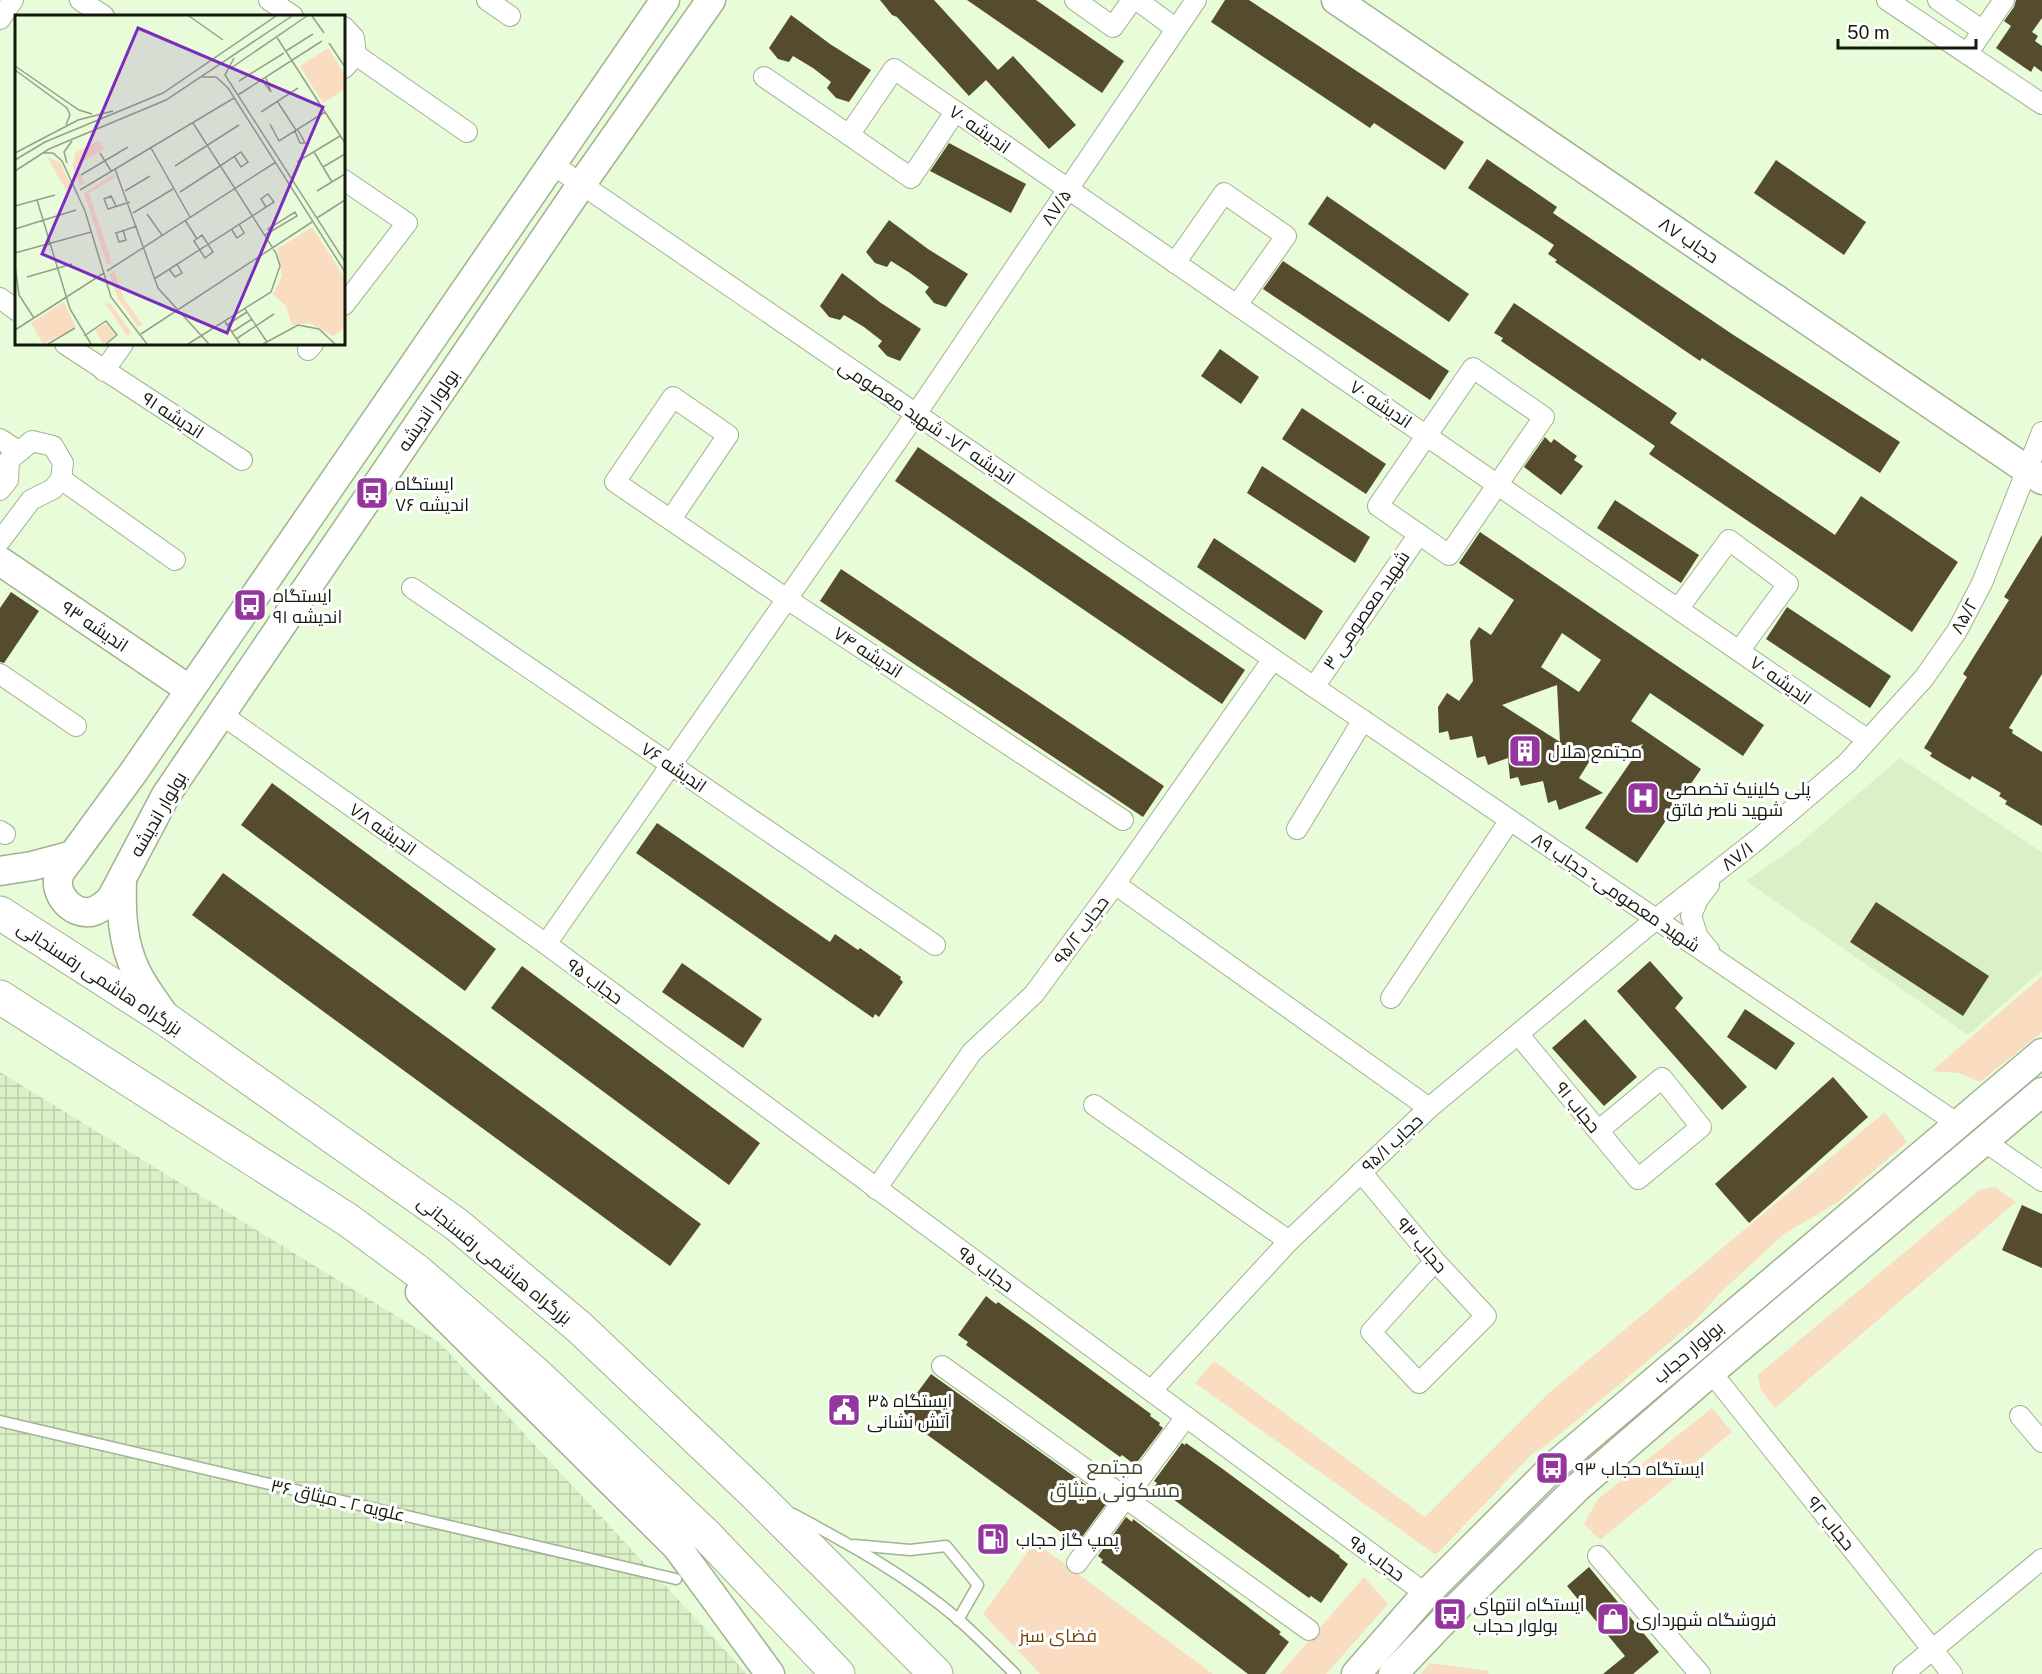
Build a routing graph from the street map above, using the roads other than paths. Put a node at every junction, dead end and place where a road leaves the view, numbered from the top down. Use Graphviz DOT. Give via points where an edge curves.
graph roads {
  1 [pos="13,0"];
  2 [pos="80,0"];
  3 [pos="269,0"];
  4 [pos="487,0"];
  5 [pos="665,0"];
  6 [pos="711,0"];
  7 [pos="1076,0"];
  8 [pos="1135,0"];
  9 [pos="1196,0"];
  10 [pos="1336,0"];
  11 [pos="1887,0"];
  12 [pos="1938,0"];
  13 [pos="2004,0"];
  14 [pos="102,15"];
  15 [pos="292,15"];
  16 [pos="510,16"];
  17 [pos="0,19"];
  18 [pos="345,28"];
  19 [pos="1175,28"];
  20 [pos="1983,31"];
  21 [pos="1967,54"];
  22 [pos="350,61"];
  23 [pos="764,77"];
  24 [pos="2042,104"];
  25 [pos="956,112"];
  26 [pos="467,132"];
  27 [pos="849,135"];
  28 [pos="552,164"];
  29 [pos="345,181"];
  30 [pos="581,185"];
  31 [pos="1068,190"];
  32 [pos="1175,263"];
  33 [pos="0,298"];
  34 [pos="345,304"];
  35 [pos="1237,305"];
  36 [pos="15,309"];
  37 [pos="66,345"];
  38 [pos="122,345"];
  39 [pos="104,371"];
  40 [pos="916,414"];
  41 [pos="2042,432"];
  42 [pos="1427,435"];
  43 [pos="0,439"];
  44 [pos="18,451"];
  45 [pos="242,460"];
  46 [pos="2034,475"];
  47 [pos="61,479"];
  48 [pos="1498,484"];
  49 [pos="0,490"];
  50 [pos="670,519"];
  51 [pos="1419,534"];
  52 [pos="0,541"];
  53 [pos="175,560"];
  54 [pos="0,561"];
  55 [pos="412,588"];
  56 [pos="787,599"];
  57 [pos="1678,609"];
  58 [pos="1739,651"];
  59 [pos="1273,659"];
  60 [pos="0,674"];
  61 [pos="1314,687"];
  62 [pos="190,690"];
  63 [pos="221,714"];
  64 [pos="1363,720"];
  65 [pos="76,726"];
  66 [pos="1868,740"];
  67 [pos="671,765"];
  68 [pos="1123,820"];
  69 [pos="1510,820"];
  70 [pos="1298,829"];
  71 [pos="73,855"];
  72 [pos="1723,867"];
  73 [pos="0,871"];
  74 [pos="122,879"];
  75 [pos="1115,884"];
  76 [pos="0,913"];
  77 [pos="1656,919"];
  78 [pos="546,944"];
  79 [pos="935,945"];
  80 [pos="1718,961"];
  81 [pos="0,997"];
  82 [pos="1391,998"];
  83 [pos="167,1020"];
  84 [pos="1518,1034"];
  85 [pos="2042,1053"];
  86 [pos="2042,1092"];
  87 [pos="1094,1104"];
  88 [pos="1428,1108"];
  89 [pos="1958,1124"];
  90 [pos="1598,1131"];
  91 [pos="1984,1141"];
  92 [pos="1361,1172"];
  93 [pos="2042,1181"];
  94 [pos="876,1189"];
  95 [pos="348,1220"];
  96 [pos="1289,1241"];
  97 [pos="1436,1261"];
  98 [pos="942,1366"];
  99 [pos="1711,1372"];
  100 [pos="1151,1391"];
  101 [pos="2020,1416"];
  102 [pos="1186,1417"];
  103 [pos="0,1421"];
  104 [pos="2042,1442"];
  105 [pos="754,1493"];
  106 [pos="1125,1498"];
  107 [pos="851,1545"];
  108 [pos="1598,1556"];
  109 [pos="2042,1559"];
  110 [pos="1077,1563"];
  111 [pos="675,1579"];
  112 [pos="1426,1594"];
  113 [pos="958,1620"];
  114 [pos="1309,1630"];
  115 [pos="1932,1650"];
  116 [pos="770,1674"];
  117 [pos="838,1674"];
  118 [pos="936,1674"];
  119 [pos="1016,1674"];
  120 [pos="1356,1674"];
  121 [pos="1393,1674"];
  122 [pos="1700,1674"];
  123 [pos="1903,1674"];
  124 [pos="1952,1674"];
  1 -- 17 [label="street"];
  2 -- 14 [label="street"];
  3 -- 15 [label="street"];
  4 -- 16 [label="street"];
  5 -- 28 [label="main road, بولوار اندیشه"];
  6 -- 30 [label="main road, بولوار اندیشه"];
  7 -- 8 [label="street" via="1113,27"];
  8 -- 19 [label="street"];
  9 -- 19 [label="street, ۸۷/۵"];
  10 -- 46 [label="main road, حجاب ۸۷"];
  11 -- 21 [label="street"];
  12 -- 20 [label="street"];
  13 -- 20 [label="street"];
  18 -- 22 [label="street" via="354,38"];
  19 -- 31 [label="street, ۸۷/۵"];
  20 -- 21 [label="street"];
  21 -- 24 [label="street"];
  22 -- 26 [label="street"];
  23 -- 27 [label="street"];
  25 -- 27 [label="street, اندیشه ۷۰" via="894,69"];
  25 -- 27 [label="street" via="911,178"];
  25 -- 31 [label="street, اندیشه ۷۰"];
  28 -- 30 [label="street, اندیشه ۷۲ - شهید معصومی"];
  28 -- 62 [label="main road, بولوار اندیشه"];
  29 -- 34 [label="street" via="407,224"];
  30 -- 40 [label="street, اندیشه ۷۲ - شهید معصومی"];
  30 -- 63 [label="main road, بولوار اندیشه"];
  31 -- 32 [label="street, اندیشه ۷۰"];
  31 -- 40 [label="street, ۸۷/۵"];
  32 -- 35 [label="street, اندیشه ۷۰"];
  32 -- 35 [label="street" via="1224,192 1286,236"];
  33 -- 36 [label="street"];
  35 -- 42 [label="street, اندیشه ۷۰"];
  37 -- 39 [label="street, اندیشه ۹۱"];
  38 -- 39 [label="street"];
  39 -- 45 [label="street, اندیشه ۹۱"];
  40 -- 56 [label="street, ۸۷/۵"];
  40 -- 59 [label="street, اندیشه ۷۲ - شهید معصومی"];
  41 -- 46 [label="street, ۸۵/۲"];
  42 -- 48 [label="street, اندیشه ۷۰"];
  42 -- 48 [label="street" via="1473,368 1544,417"];
  42 -- 51 [label="street" via="1378,506"];
  43 -- 44 [label="street"];
  44 -- 47 [label="street" via="32,441 53,446 63,463"];
  44 -- 49 [label="street" via="9,460 8,480"];
  46 -- 66 [label="street, ۸۵/۲" via="1957,631 1924,678"];
  47 -- 52 [label="street" via="53,489 31,500"];
  47 -- 53 [label="street"];
  48 -- 51 [label="street" via="1449,555"];
  48 -- 57 [label="street, اندیشه ۷۰"];
  50 -- 50 [label="street, اندیشه ۷۴" via="615,482 673,397 728,435"];
  50 -- 56 [label="street, اندیشه ۷۴"];
  51 -- 61 [label="street, شهید معصومی ۳"];
  54 -- 62 [label="main road, اندیشه ۹۳"];
  55 -- 67 [label="street, اندیشه ۷۶"];
  56 -- 67 [label="street, ۸۷/۵"];
  56 -- 68 [label="street, اندیشه ۷۴"];
  57 -- 58 [label="street, اندیشه ۷۰"];
  57 -- 58 [label="street" via="1729,540 1788,584"];
  58 -- 66 [label="street, اندیشه ۷۰"];
  59 -- 61 [label="street, شهید معصومی - حجاب ۸۹"];
  59 -- 75 [label="street, حجاب ۹۵/۲"];
  60 -- 65 [label="street"];
  61 -- 64 [label="street, شهید معصومی - حجاب ۸۹"];
  62 -- 71 [label="main road, بولوار اندیشه"];
  63 -- 74 [label="main road, بولوار اندیشه" via="165,795"];
  63 -- 78 [label="street, اندیشه ۷۸"];
  64 -- 69 [label="street, شهید معصومی - حجاب ۸۹"];
  64 -- 70 [label="street"];
  66 -- 72 [label="street, ۸۷/۱" via="1847,763"];
  67 -- 78 [label="street, ۸۷/۵"];
  67 -- 79 [label="street, اندیشه ۷۶"];
  69 -- 77 [label="street, شهید معصومی - حجاب ۸۹"];
  69 -- 82 [label="street"];
  71 -- 73 [label="main road"];
  71 -- 74 [label="main road, بولوار اندیشه" via="59,874 58,886 62,897 80,911 103,908"];
  72 -- 77 [label="street, ۸۷/۱"];
  72 -- 80 [label="street" via="1698,899 1691,916 1698,938"];
  74 -- 83 [label="main road, بولوار اندیشه" via="121,914 126,945 136,972"];
  75 -- 88 [label="street"];
  75 -- 94 [label="street, حجاب ۹۵/۲" via="1034,994 972,1053"];
  76 -- 83 [label="highway, بزرگراه هاشمی رفسنجانی"];
  77 -- 80 [label="street, شهید معصومی - حجاب ۸۹"];
  77 -- 84 [label="street, حجاب ۹۵/۱"];
  78 -- 94 [label="street, حجاب ۹۵"];
  80 -- 89 [label="street, شهید معصومی - حجاب ۸۹"];
  81 -- 95 [label="highway"];
  83 -- 105 [label="highway, بزرگراه هاشمی رفسنجانی" via="456,1224 579,1327"];
  84 -- 88 [label="street, حجاب ۹۵/۱"];
  84 -- 90 [label="street, حجاب ۹۱"];
  85 -- 89 [label="main road, بولوار حجاب"];
  86 -- 91 [label="main road, بولوار حجاب"];
  87 -- 96 [label="street"];
  88 -- 92 [label="street, حجاب ۹۵/۱"];
  89 -- 91 [label="main road"];
  89 -- 112 [label="main road, بولوار حجاب" via="1552,1468"];
  90 -- 90 [label="street, حجاب ۹۱" via="1638,1179 1701,1127 1662,1078"];
  91 -- 93 [label="street"];
  91 -- 99 [label="main road, بولوار حجاب"];
  92 -- 96 [label="street, حجاب ۹۵/۱"];
  92 -- 97 [label="street, حجاب ۹۳"];
  94 -- 100 [label="street, حجاب ۹۵"];
  95 -- 116 [label="main road" via="677,1547"];
  95 -- 117 [label="highway" via="417,1271 535,1373 708,1538"];
  96 -- 100 [label="street, حجاب ۹۵/۱"];
  97 -- 97 [label="street, حجاب ۹۳" via="1486,1316 1419,1383 1371,1332"];
  98 -- 106 [label="street"];
  99 -- 115 [label="street, حجاب ۹۲"];
  99 -- 121 [label="main road, بولوار حجاب" via="1577,1488"];
  100 -- 102 [label="street, حجاب ۹۵"];
  101 -- 104 [label="street"];
  102 -- 106 [label="street"];
  102 -- 112 [label="street, حجاب ۹۵"];
  103 -- 111 [label="lane, علویه ۲ ـ میثاق ۳۶"];
  105 -- 107 [label="lane"];
  105 -- 118 [label="highway, بزرگراه هاشمی رفسنجانی"];
  106 -- 110 [label="street"];
  106 -- 114 [label="street"];
  107 -- 113 [label="lane"];
  107 -- 113 [label="lane" via="910,1550 946,1546 978,1585"];
  108 -- 122 [label="street"];
  109 -- 115 [label="street"];
  112 -- 120 [label="main road, بولوار حجاب"];
  113 -- 119 [label="lane"];
  115 -- 123 [label="street"];
  115 -- 124 [label="street, حجاب ۹۲"];
}
